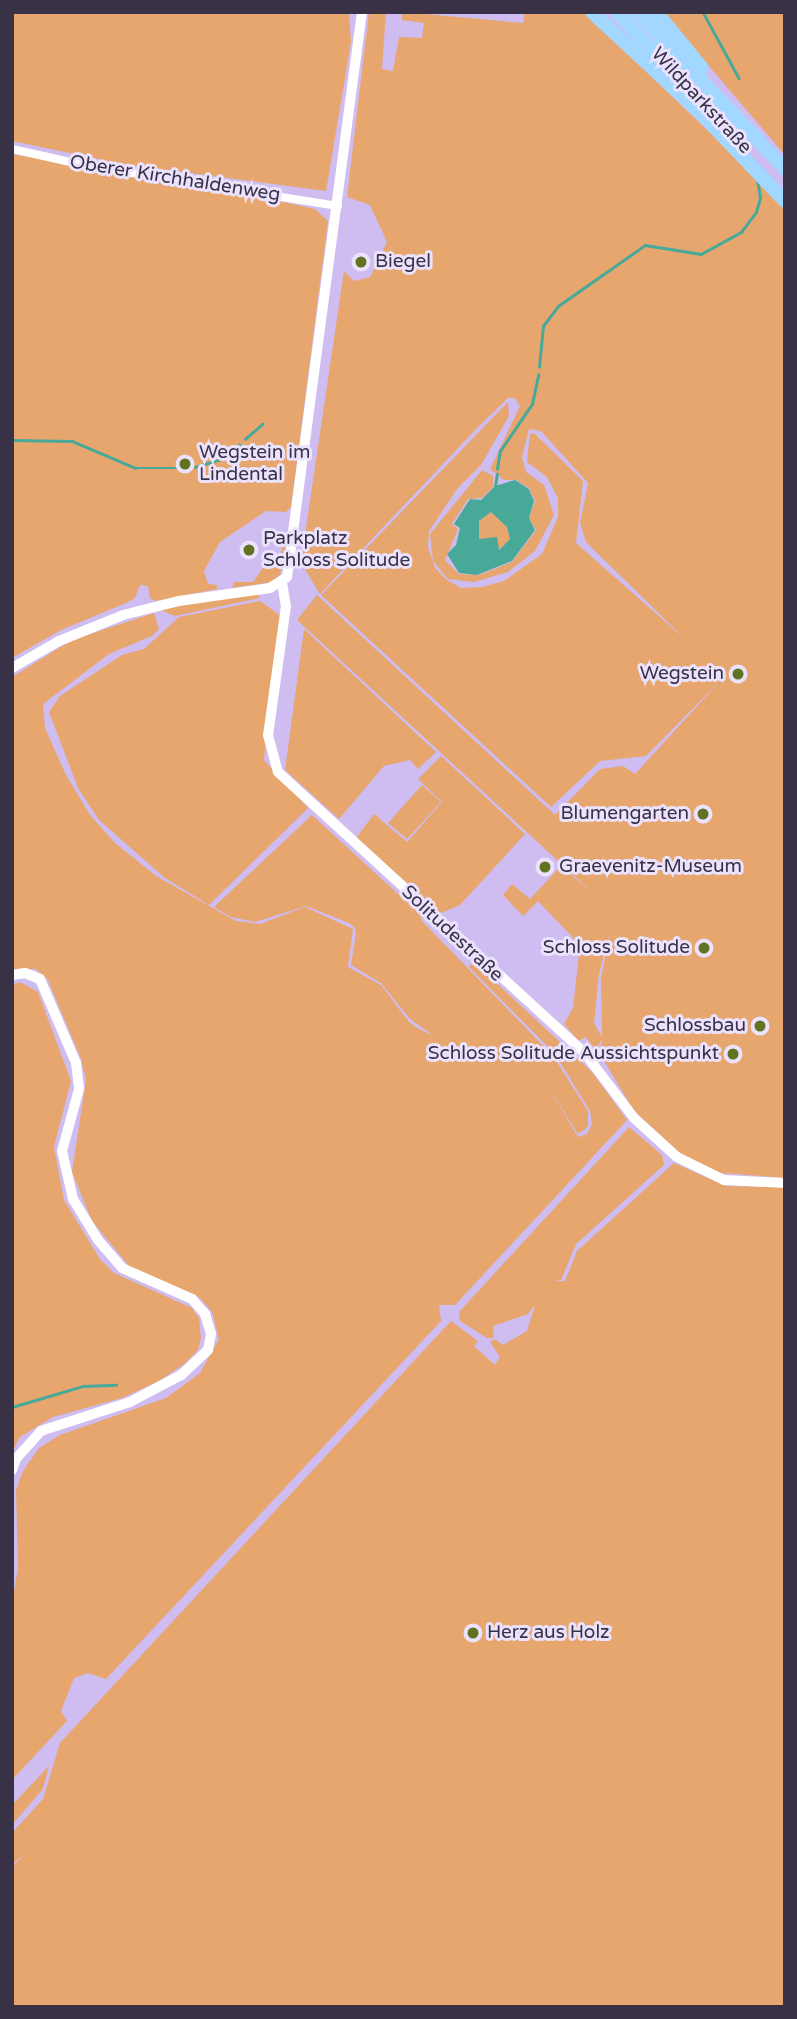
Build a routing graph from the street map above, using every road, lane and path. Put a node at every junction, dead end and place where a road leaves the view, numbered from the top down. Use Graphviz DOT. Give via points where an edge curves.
graph roads {
  1 [pos="362,12"];
  2 [pos="592,12"];
  3 [pos="617,12"];
  4 [pos="638,12"];
  5 [pos="656,12"];
  6 [pos="746,128"];
  7 [pos="12,149"];
  8 [pos="785,169"];
  9 [pos="785,191"];
  10 [pos="785,201"];
  11 [pos="338,206"];
  12 [pos="282,582"];
  13 [pos="12,668"];
  14 [pos="12,975"];
  15 [pos="785,1182"];
  16 [pos="12,1470"];
  1 -- 11 [label="street"];
  2 -- 10 [label="highway" via="698,110"];
  3 -- 9 [label="highway, Wildparkstraße"];
  4 -- 6 [label="highway, Wildparkstraße"];
  5 -- 6 [label="highway" via="726,93"];
  6 -- 8 [label="highway, Wildparkstraße"];
  7 -- 11 [label="street, Oberer Kirchhaldenweg" via="88,166"];
  11 -- 12 [label="street" via="290,567"];
  12 -- 13 [label="street" via="123,615 59,641"];
  12 -- 15 [label="street, Solitudestraße" via="286,606 268,735 278,772 583,1051 630,1112 677,1157 724,1180"];
  14 -- 16 [label="street" via="25,973 40,979 76,1063 79,1089 62,1151 73,1199 122,1268 192,1299 205,1314 211,1334 208,1350 181,1375 130,1402 41,1432"];
}
